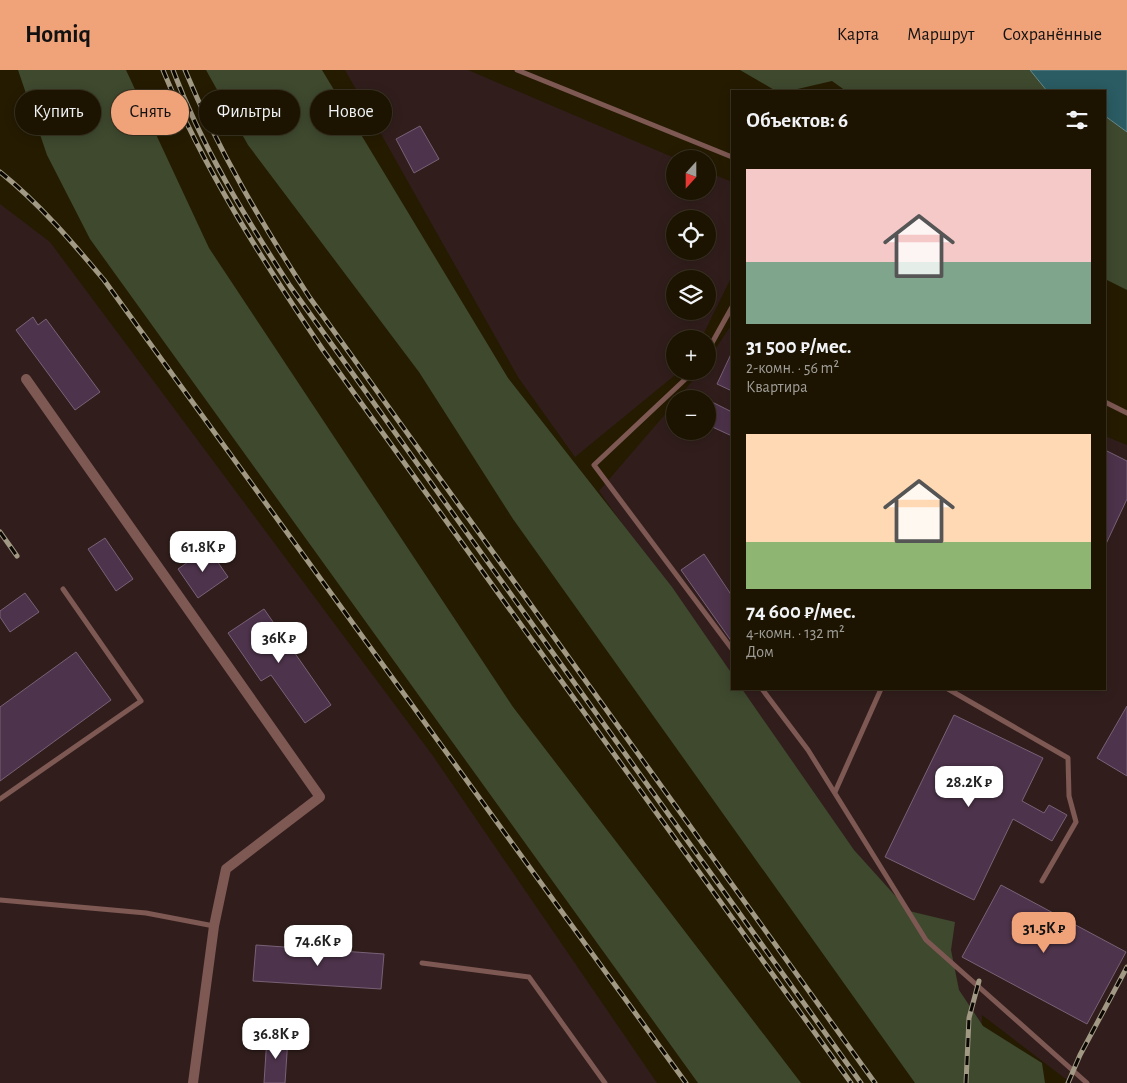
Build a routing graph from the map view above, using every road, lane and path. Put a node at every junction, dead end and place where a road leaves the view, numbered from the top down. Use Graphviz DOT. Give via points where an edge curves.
graph roads {
  1 [pos="516,70"];
  2 [pos="731,158"];
  3 [pos="731,309"];
  4 [pos="716,336"];
  5 [pos="26,379"];
  6 [pos="684,380"];
  7 [pos="1106,402"];
  8 [pos="1127,412"];
  9 [pos="64,590"];
  10 [pos="731,648"];
  11 [pos="763,690"];
  12 [pos="881,690"];
  13 [pos="950,690"];
  14 [pos="835,792"];
  15 [pos="0,799"];
  16 [pos="1042,881"];
  17 [pos="0,900"];
  18 [pos="214,926"];
  19 [pos="422,963"];
  20 [pos="193,1083"];
  21 [pos="605,1083"];
  22 [pos="1087,1083"];
  1 -- 2 [label="lane"];
  3 -- 4 [label="lane"];
  5 -- 18 [label="street" via="320,797 226,869"];
  6 -- 10 [label="lane" via="594,465"];
  7 -- 8 [label="lane"];
  9 -- 15 [label="lane" via="141,700"];
  11 -- 14 [label="lane"];
  12 -- 14 [label="lane"];
  13 -- 16 [label="lane" via="1068,758 1069,796 1076,822"];
  14 -- 22 [label="lane" via="926,940"];
  17 -- 18 [label="lane" via="146,913"];
  18 -- 20 [label="street"];
  19 -- 21 [label="lane" via="529,977"];
}
